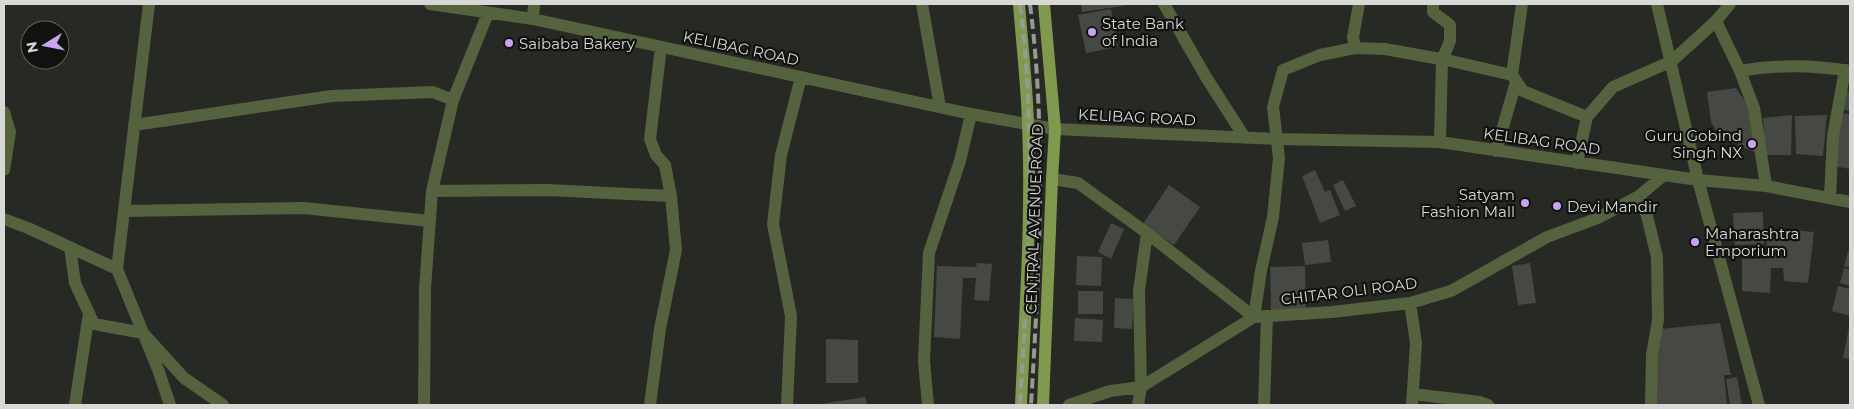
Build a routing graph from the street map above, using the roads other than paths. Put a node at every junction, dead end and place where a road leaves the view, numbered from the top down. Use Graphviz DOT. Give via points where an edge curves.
graph roads {
  1 [pos="149,4"];
  2 [pos="430,4"];
  3 [pos="534,4"];
  4 [pos="922,4"];
  5 [pos="1019,4"];
  6 [pos="1044,4"];
  7 [pos="1164,4"];
  8 [pos="1355,4"];
  9 [pos="1522,4"];
  10 [pos="1658,4"];
  11 [pos="1730,4"];
  12 [pos="1431,6"];
  13 [pos="488,13"];
  14 [pos="533,19"];
  15 [pos="1716,21"];
  16 [pos="661,47"];
  17 [pos="1355,48"];
  18 [pos="1442,60"];
  19 [pos="1672,61"];
  20 [pos="1847,70"];
  21 [pos="1740,71"];
  22 [pos="801,77"];
  23 [pos="1514,79"];
  24 [pos="453,100"];
  25 [pos="940,107"];
  26 [pos="4,112"];
  27 [pos="971,114"];
  28 [pos="1587,117"];
  29 [pos="1028,124"];
  30 [pos="134,125"];
  31 [pos="1055,129"];
  32 [pos="1245,138"];
  33 [pos="1277,139"];
  34 [pos="1440,142"];
  35 [pos="1496,151"];
  36 [pos="1577,163"];
  37 [pos="4,170"];
  38 [pos="1664,175"];
  39 [pos="1052,179"];
  40 [pos="1698,180"];
  41 [pos="1766,186"];
  42 [pos="432,191"];
  43 [pos="671,196"];
  44 [pos="1639,196"];
  45 [pos="1830,197"];
  46 [pos="1850,202"];
  47 [pos="124,211"];
  48 [pos="4,219"];
  49 [pos="430,222"];
  50 [pos="1147,233"];
  51 [pos="70,247"];
  52 [pos="117,269"];
  53 [pos="1410,303"];
  54 [pos="89,313"];
  55 [pos="1260,316"];
  56 [pos="144,334"];
  57 [pos="1141,387"];
  58 [pos="1412,400"];
  59 [pos="75,405"];
  60 [pos="170,405"];
  61 [pos="223,405"];
  62 [pos="424,405"];
  63 [pos="650,405"];
  64 [pos="787,405"];
  65 [pos="928,405"];
  66 [pos="1021,405"];
  67 [pos="1043,405"];
  68 [pos="1069,405"];
  69 [pos="1138,405"];
  70 [pos="1264,405"];
  71 [pos="1488,405"];
  72 [pos="1651,405"];
  73 [pos="1759,405"];
  1 -- 30 [label="street"];
  2 -- 13 [label="street, KELIBAG ROAD"];
  3 -- 14 [label="street"];
  4 -- 25 [label="street"];
  5 -- 29 [label="main road"];
  6 -- 31 [label="main road, CENTRAL AVENUE ROAD"];
  7 -- 32 [label="street"];
  8 -- 17 [label="street"];
  9 -- 23 [label="street"];
  10 -- 19 [label="street"];
  11 -- 15 [label="street"];
  12 -- 18 [label="street" via="1450,24 1450,40"];
  13 -- 14 [label="street, KELIBAG ROAD"];
  13 -- 24 [label="street"];
  14 -- 16 [label="street, KELIBAG ROAD"];
  15 -- 19 [label="street"];
  15 -- 21 [label="street"];
  16 -- 22 [label="street, KELIBAG ROAD"];
  16 -- 43 [label="street" via="650,139 656,155 665,165"];
  17 -- 18 [label="street" via="1385,49"];
  17 -- 33 [label="street" via="1320,55 1284,70 1274,107"];
  18 -- 23 [label="street"];
  18 -- 34 [label="street"];
  19 -- 28 [label="street" via="1613,86"];
  19 -- 40 [label="street"];
  20 -- 21 [label="street" via="1804,65"];
  20 -- 45 [label="street" via="1833,136"];
  21 -- 41 [label="street" via="1754,108"];
  22 -- 25 [label="street, KELIBAG ROAD"];
  22 -- 64 [label="street" via="781,155 773,224 791,316"];
  23 -- 28 [label="street" via="1523,91"];
  23 -- 35 [label="street"];
  24 -- 30 [label="street" via="433,92 332,96"];
  24 -- 42 [label="street"];
  25 -- 27 [label="street, KELIBAG ROAD"];
  26 -- 37 [label="street" via="10,132"];
  27 -- 29 [label="street, KELIBAG ROAD"];
  27 -- 65 [label="street" via="960,161 929,253 924,361"];
  28 -- 36 [label="street"];
  29 -- 31 [label="street, KELIBAG ROAD"];
  29 -- 66 [label="main road" via="1027,266"];
  30 -- 47 [label="street"];
  31 -- 32 [label="street, KELIBAG ROAD"];
  31 -- 39 [label="main road, CENTRAL AVENUE ROAD"];
  32 -- 33 [label="street, KELIBAG ROAD"];
  33 -- 34 [label="street, KELIBAG ROAD"];
  33 -- 55 [label="street" via="1279,158 1273,217 1261,271"];
  34 -- 35 [label="street, KELIBAG ROAD"];
  35 -- 36 [label="street, KELIBAG ROAD"];
  36 -- 38 [label="street, KELIBAG ROAD"];
  38 -- 40 [label="street, KELIBAG ROAD"];
  38 -- 44 [label="street, CHITAR OLI ROAD"];
  39 -- 50 [label="street" via="1078,183"];
  39 -- 67 [label="main road, CENTRAL AVENUE ROAD"];
  40 -- 41 [label="street, KELIBAG ROAD"];
  40 -- 73 [label="street"];
  41 -- 45 [label="street, KELIBAG ROAD"];
  42 -- 43 [label="street" via="547,190"];
  42 -- 49 [label="street"];
  43 -- 63 [label="street" via="676,250 660,329"];
  44 -- 53 [label="street, CHITAR OLI ROAD" via="1598,218 1547,237 1451,291"];
  44 -- 72 [label="street" via="1658,257 1658,320 1652,355"];
  45 -- 46 [label="street, KELIBAG ROAD"];
  47 -- 49 [label="street" via="303,208"];
  47 -- 52 [label="street"];
  48 -- 51 [label="street"];
  49 -- 62 [label="street" via="425,289"];
  50 -- 55 [label="street"];
  50 -- 57 [label="street" via="1139,291"];
  51 -- 52 [label="street"];
  51 -- 54 [label="street" via="75,283"];
  52 -- 56 [label="street"];
  53 -- 55 [label="street, CHITAR OLI ROAD"];
  53 -- 58 [label="street" via="1416,342"];
  54 -- 56 [label="street" via="94,324"];
  54 -- 59 [label="street"];
  55 -- 57 [label="street"];
  55 -- 70 [label="street"];
  56 -- 60 [label="street"];
  56 -- 61 [label="street" via="184,378"];
  57 -- 68 [label="street" via="1110,392"];
  57 -- 69 [label="street"];
  58 -- 71 [label="street"];
}
